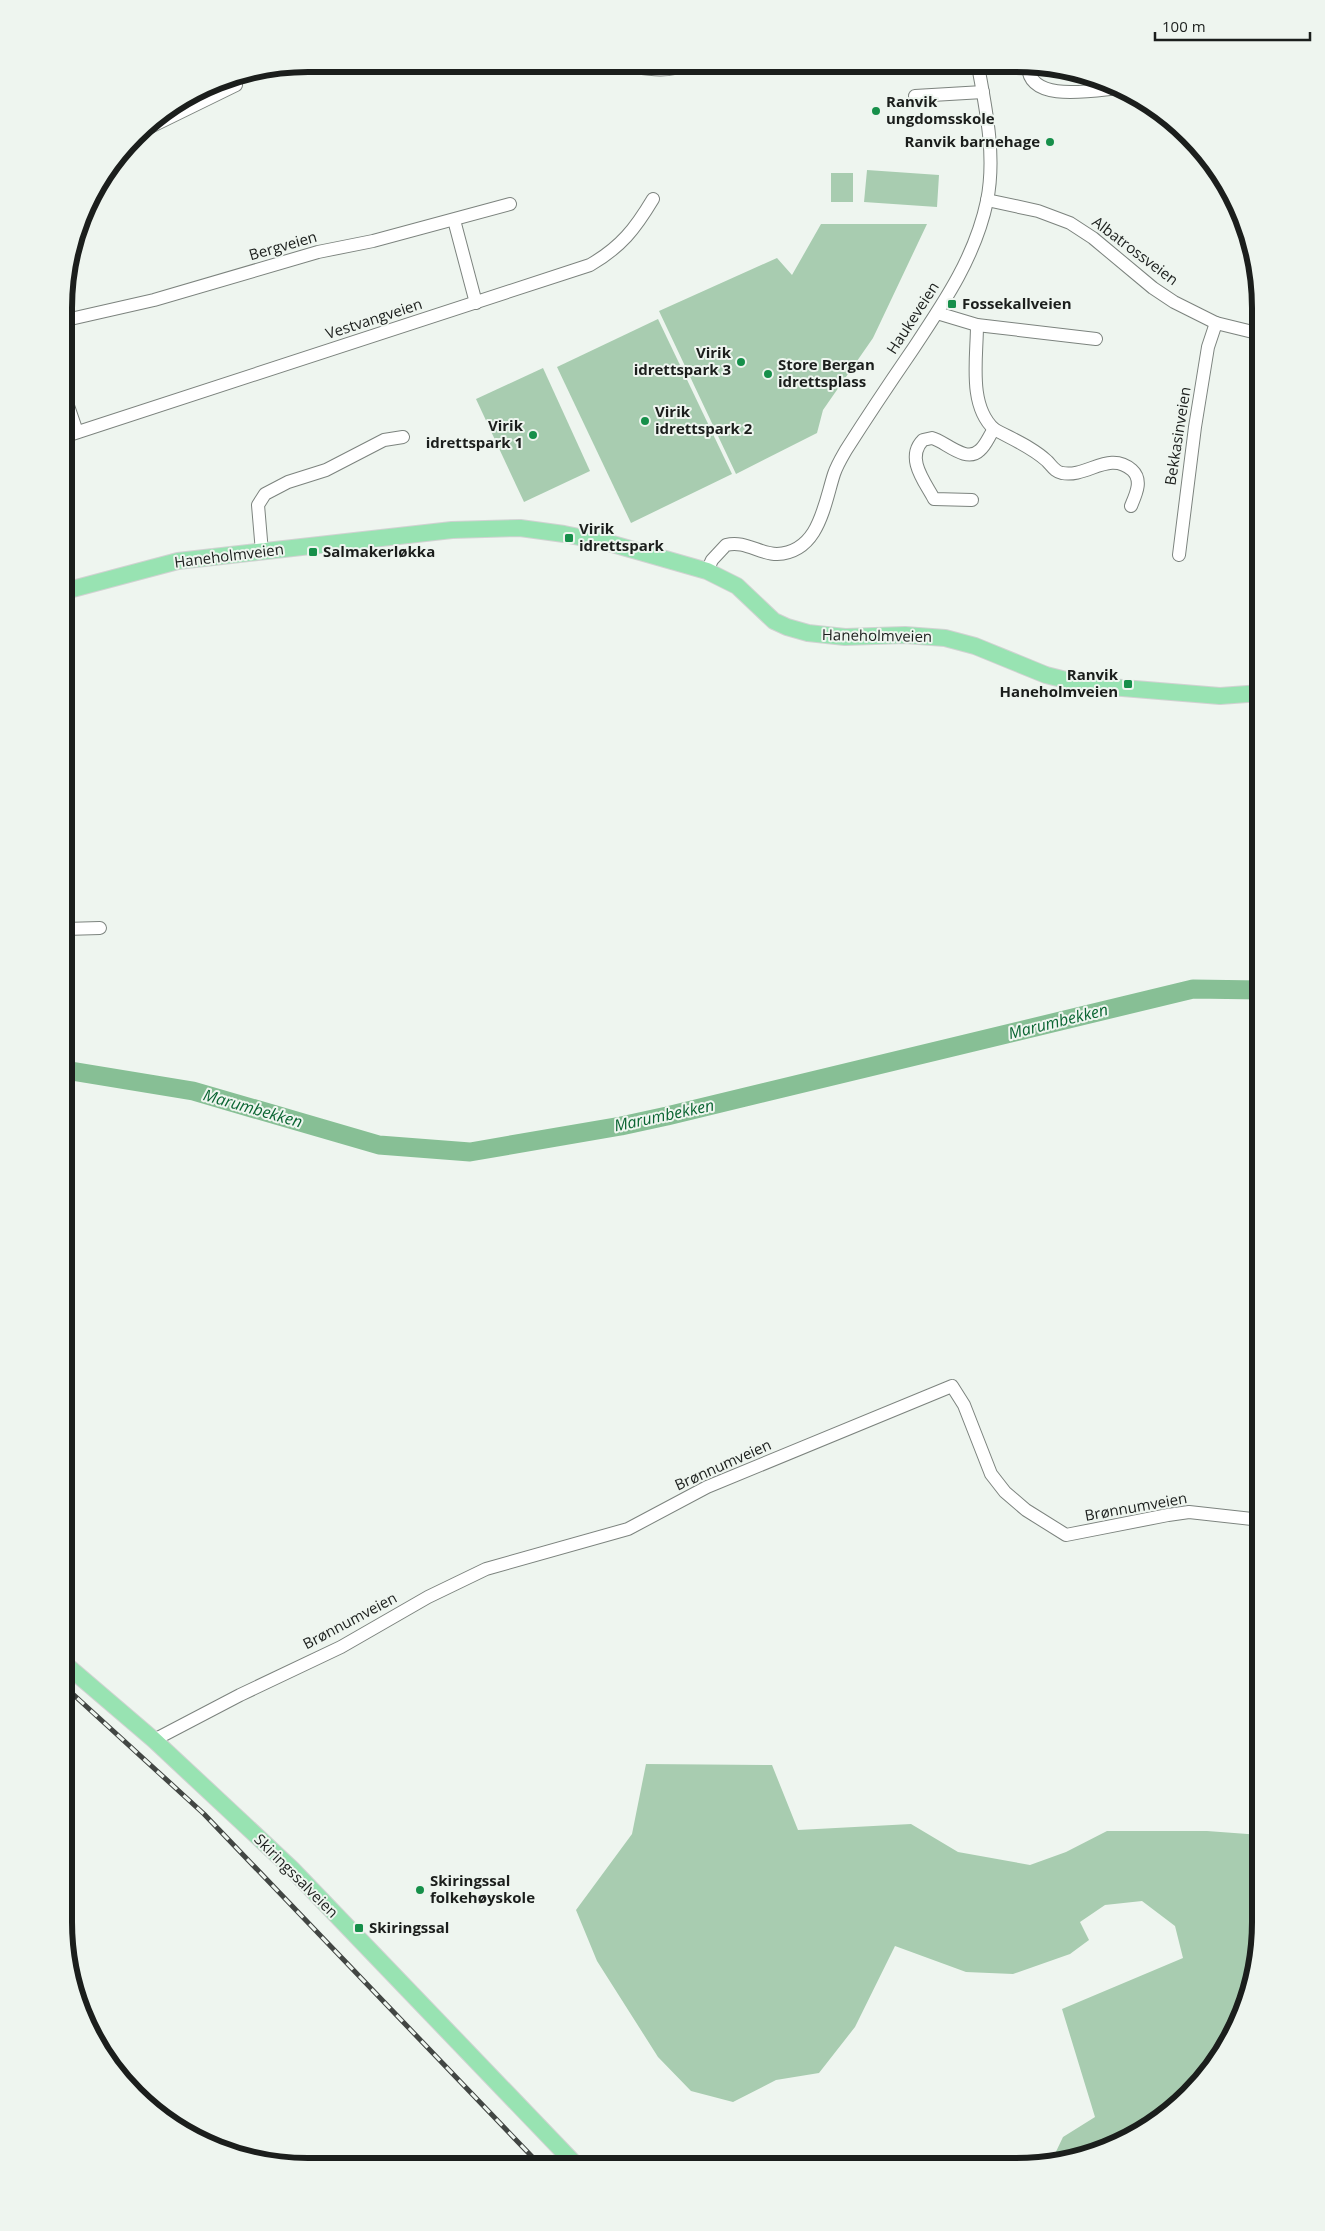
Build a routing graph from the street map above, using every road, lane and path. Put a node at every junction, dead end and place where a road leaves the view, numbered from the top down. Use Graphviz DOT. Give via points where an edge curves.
graph roads {
  1 [pos="979,72"];
  2 [pos="1029,73"];
  3 [pos="236,85"];
  4 [pos="1103,89"];
  5 [pos="983,92"];
  6 [pos="915,96"];
  7 [pos="170,117"];
  8 [pos="654,198"];
  9 [pos="987,200"];
  10 [pos="510,204"];
  11 [pos="454,220"];
  12 [pos="476,303"];
  13 [pos="937,313"];
  14 [pos="72,319"];
  15 [pos="1216,323"];
  16 [pos="977,325"];
  17 [pos="1252,332"];
  18 [pos="1096,339"];
  19 [pos="994,430"];
  20 [pos="72,434"];
  21 [pos="403,437"];
  22 [pos="972,500"];
  23 [pos="1131,506"];
  24 [pos="262,552"];
  25 [pos="1179,555"];
  26 [pos="708,571"];
  27 [pos="72,589"];
  28 [pos="1252,694"];
  29 [pos="100,928"];
  30 [pos="72,929"];
  31 [pos="1252,1519"];
  32 [pos="72,1670"];
  33 [pos="154,1740"];
  34 [pos="569,2158"];
  1 -- 5 [label="street, Haukeveien"];
  2 -- 4 [label="street" via="1035,85 1051,91"];
  3 -- 7 [label="street"];
  5 -- 6 [label="street"];
  5 -- 9 [label="street, Haukeveien" via="990,150"];
  8 -- 12 [label="street, Vestvangveien" via="629,236 590,266"];
  9 -- 13 [label="street, Haukeveien" via="976,243"];
  9 -- 15 [label="street, Albatrossveien" via="1038,211 1070,223 1126,263 1153,288"];
  10 -- 11 [label="street, Bergveien"];
  11 -- 12 [label="street"];
  11 -- 14 [label="street, Bergveien" via="318,252 154,300"];
  12 -- 20 [label="street, Vestvangveien"];
  13 -- 16 [label="street"];
  13 -- 26 [label="street, Haukeveien" via="846,450 835,470 819,524 807,542 779,554 738,543 726,544 716,554"];
  15 -- 17 [label="street, Albatrossveien"];
  15 -- 25 [label="street, Bekkasinveien" via="1208,347 1195,427"];
  16 -- 18 [label="street"];
  16 -- 19 [label="street" via="977,401 983,417"];
  19 -- 22 [label="street" via="976,452 958,452 932,438 923,440 916,452 917,465 934,498"];
  19 -- 23 [label="street" via="1033,451 1060,473 1113,462 1124,464 1138,480"];
  21 -- 24 [label="street" via="384,440 326,470 288,482 265,494 258,505"];
  24 -- 26 [label="main road, Haneholmveien" via="452,530 520,528 600,540"];
  24 -- 27 [label="main road, Haneholmveien" via="178,561"];
  26 -- 28 [label="main road, Haneholmveien" via="737,586 774,620 808,633 845,637 905,635 945,638 1046,675 1086,685 1220,696"];
  29 -- 30 [label="street"];
  31 -- 33 [label="street, Brønnumveien" via="1189,1512 1066,1535 1026,1510 991,1474 964,1405 952,1386 707,1486 628,1529 486,1569 428,1597 341,1647 240,1694"];
  32 -- 33 [label="main road, Skiringssalveien"];
  33 -- 34 [label="main road, Skiringssalveien" via="291,1868"];
}
